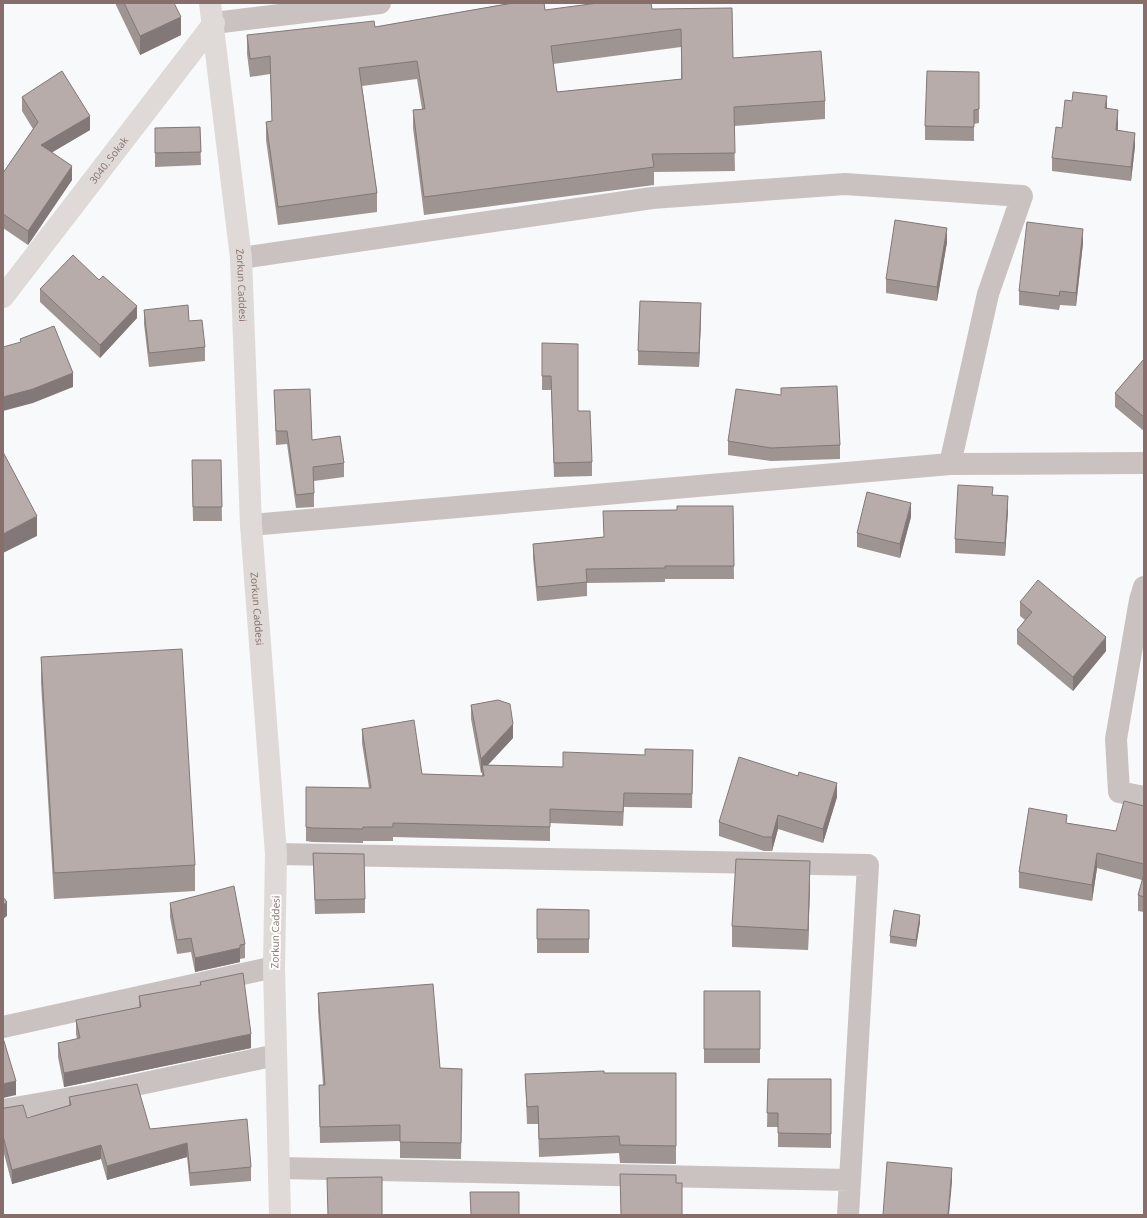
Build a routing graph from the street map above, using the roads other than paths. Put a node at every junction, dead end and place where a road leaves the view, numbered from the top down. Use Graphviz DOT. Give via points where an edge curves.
graph roads {
  1 [pos="380,3"];
  2 [pos="212,13"];
  3 [pos="240,258"];
  4 [pos="3,297"];
  5 [pos="1144,463"];
  6 [pos="950,464"];
  7 [pos="251,525"];
  8 [pos="1144,587"];
  9 [pos="1144,796"];
  10 [pos="276,854"];
  11 [pos="274,967"];
  12 [pos="3,1027"];
  13 [pos="276,1054"];
  14 [pos="3,1110"];
  15 [pos="279,1168"];
  16 [pos="850,1180"];
  17 [pos="280,1215"];
  18 [pos="848,1215"];
  1 -- 2 [label="street"];
  2 -- 3 [label="street, Zorkun Caddesi"];
  2 -- 4 [label="street, 3040. Sokak"];
  3 -- 6 [label="street" via="652,198 845,184 1022,196 988,294"];
  3 -- 7 [label="street, Zorkun Caddesi"];
  5 -- 6 [label="street"];
  6 -- 7 [label="street"];
  7 -- 10 [label="street, Zorkun Caddesi"];
  8 -- 9 [label="street" via="1116,739 1119,792"];
  10 -- 11 [label="street, Zorkun Caddesi"];
  10 -- 16 [label="street" via="868,865"];
  11 -- 12 [label="street"];
  11 -- 13 [label="street, Zorkun Caddesi"];
  13 -- 14 [label="street" via="89,1095"];
  13 -- 15 [label="street, Zorkun Caddesi"];
  15 -- 16 [label="street"];
  15 -- 17 [label="street, Zorkun Caddesi"];
  16 -- 18 [label="street"];
}
